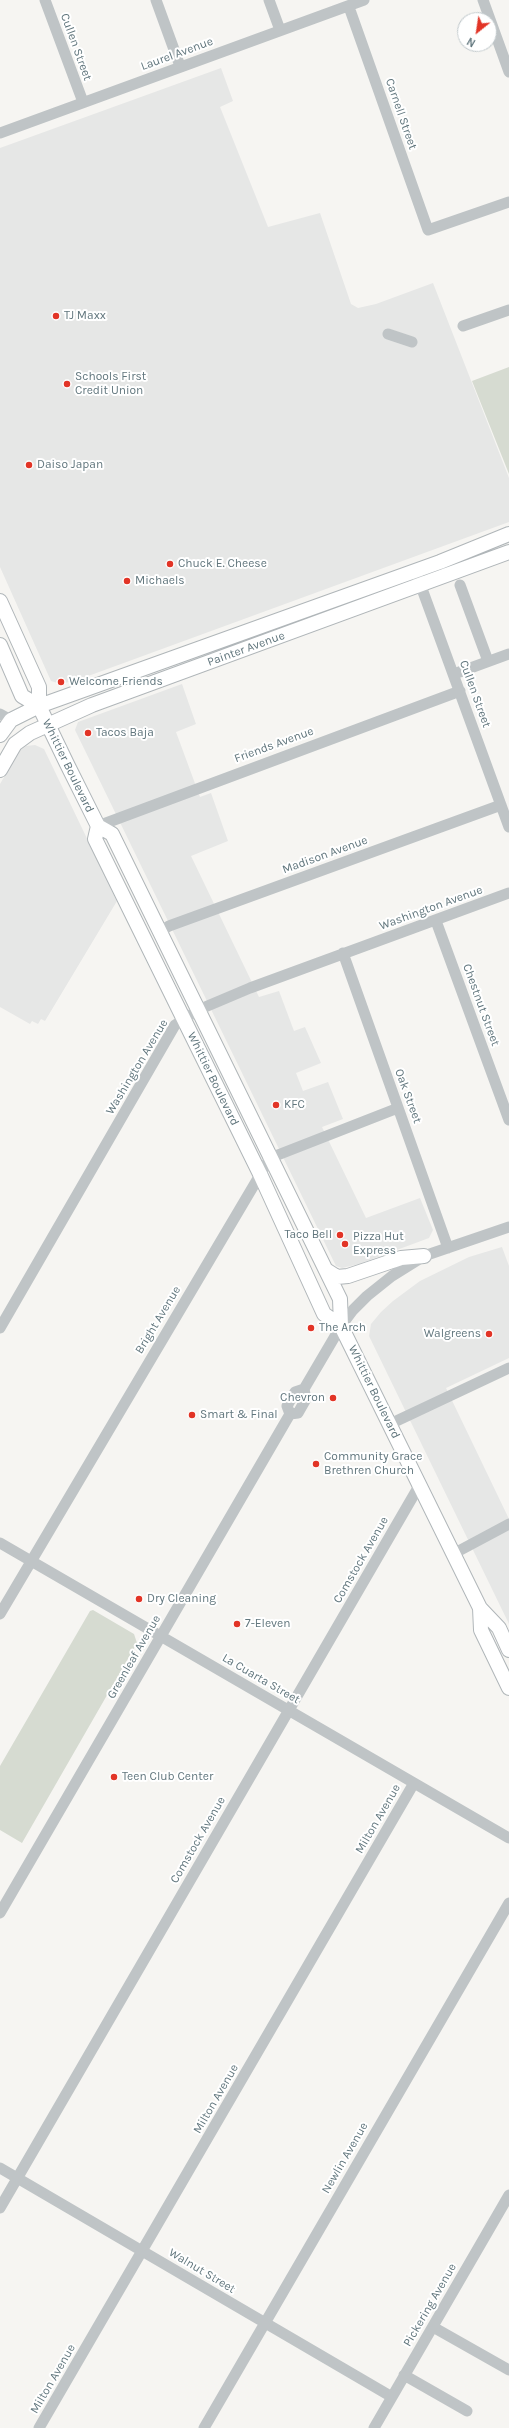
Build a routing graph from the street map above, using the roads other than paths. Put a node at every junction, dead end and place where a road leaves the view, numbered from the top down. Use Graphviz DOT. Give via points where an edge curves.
graph roads {
  1 [pos="45,0"];
  2 [pos="156,0"];
  3 [pos="268,0"];
  4 [pos="364,0"];
  5 [pos="483,0"];
  6 [pos="349,7"];
  7 [pos="280,30"];
  8 [pos="180,66"];
  9 [pos="509,72"];
  10 [pos="83,102"];
  11 [pos="0,133"];
  12 [pos="509,202"];
  13 [pos="509,310"];
  14 [pos="462,326"];
  15 [pos="388,334"];
  16 [pos="412,342"];
  17 [pos="509,534"];
  18 [pos="509,552"];
  19 [pos="415,569"];
  20 [pos="420,584"];
  21 [pos="370,586"];
  22 [pos="460,586"];
  23 [pos="0,601"];
  24 [pos="328,618"];
  25 [pos="0,645"];
  26 [pos="509,654"];
  27 [pos="488,661"];
  28 [pos="454,674"];
  29 [pos="460,691"];
  30 [pos="39,706"];
  31 [pos="6,717"];
  32 [pos="48,725"];
  33 [pos="0,735"];
  34 [pos="0,770"];
  35 [pos="501,805"];
  36 [pos="98,826"];
  37 [pos="509,827"];
  38 [pos="509,893"];
  39 [pos="436,921"];
  40 [pos="159,932"];
  41 [pos="343,953"];
  42 [pos="198,1010"];
  43 [pos="184,1020"];
  44 [pos="398,1108"];
  45 [pos="509,1120"];
  46 [pos="270,1158"];
  47 [pos="260,1174"];
  48 [pos="509,1227"];
  49 [pos="448,1248"];
  50 [pos="424,1256"];
  51 [pos="326,1270"];
  52 [pos="341,1326"];
  53 [pos="0,1328"];
  54 [pos="509,1368"];
  55 [pos="390,1424"];
  56 [pos="419,1486"];
  57 [pos="509,1524"];
  58 [pos="0,1543"];
  59 [pos="453,1554"];
  60 [pos="31,1561"];
  61 [pos="480,1608"];
  62 [pos="0,1614"];
  63 [pos="161,1636"];
  64 [pos="509,1650"];
  65 [pos="509,1688"];
  66 [pos="289,1710"];
  67 [pos="414,1783"];
  68 [pos="509,1838"];
  69 [pos="509,1902"];
  70 [pos="0,1913"];
  71 [pos="0,2168"];
  72 [pos="17,2178"];
  73 [pos="509,2196"];
  74 [pos="0,2208"];
  75 [pos="143,2251"];
  76 [pos="264,2322"];
  77 [pos="433,2327"];
  78 [pos="509,2370"];
  79 [pos="404,2375"];
  80 [pos="392,2397"];
  81 [pos="467,2411"];
  82 [pos="39,2428"];
  83 [pos="204,2428"];
  84 [pos="374,2428"];
  1 -- 10 [label="street, Cullen Street"];
  2 -- 8 [label="street"];
  3 -- 7 [label="street"];
  4 -- 6 [label="street, Laurel Avenue"];
  5 -- 9 [label="street"];
  6 -- 7 [label="street, Laurel Avenue"];
  6 -- 12 [label="street, Carnell Street" via="428,230"];
  7 -- 8 [label="street, Laurel Avenue"];
  8 -- 10 [label="street, Laurel Avenue"];
  10 -- 11 [label="street, Laurel Avenue"];
  13 -- 14 [label="street"];
  15 -- 16 [label="street"];
  17 -- 19 [label="main road, Painter Avenue" via="440,562"];
  18 -- 20 [label="main road, Painter Avenue"];
  19 -- 20 [label="street, Cullen Street"];
  19 -- 21 [label="main road, Painter Avenue"];
  20 -- 24 [label="main road, Painter Avenue"];
  20 -- 28 [label="street, Cullen Street"];
  21 -- 24 [label="main road" via="364,596 333,608"];
  21 -- 30 [label="main road, Painter Avenue"];
  22 -- 27 [label="street"];
  23 -- 30 [label="main road, Whittier Boulevard" via="38,687"];
  24 -- 32 [label="main road, Painter Avenue" via="92,705"];
  25 -- 30 [label="main road, Whittier Boulevard" via="22,696"];
  26 -- 27 [label="street"];
  27 -- 28 [label="street"];
  28 -- 29 [label="street, Cullen Street"];
  29 -- 35 [label="street, Cullen Street"];
  29 -- 36 [label="street, Friends Avenue"];
  30 -- 31 [label="main road, Painter Avenue"];
  30 -- 32 [label="main road, Whittier Boulevard"];
  31 -- 33 [label="main road, Painter Avenue"];
  32 -- 34 [label="main road, Painter Avenue" via="30,733 15,744"];
  32 -- 36 [label="main road, Whittier Boulevard"];
  35 -- 37 [label="street, Cullen Street"];
  35 -- 40 [label="street, Madison Avenue" via="169,926"];
  36 -- 40 [label="main road, Whittier Boulevard" via="112,834"];
  36 -- 43 [label="main road, Whittier Boulevard" via="95,839"];
  38 -- 39 [label="street, Washington Avenue"];
  39 -- 41 [label="street, Washington Avenue"];
  39 -- 45 [label="street, Chestnut Street"];
  40 -- 42 [label="main road, Whittier Boulevard"];
  41 -- 42 [label="street, Washington Avenue"];
  41 -- 44 [label="street, Oak Street"];
  42 -- 43 [label="street, Washington Avenue"];
  42 -- 46 [label="main road, Whittier Boulevard"];
  43 -- 47 [label="main road, Whittier Boulevard"];
  43 -- 53 [label="street, Washington Avenue" via="176,1025"];
  44 -- 46 [label="street"];
  44 -- 49 [label="street, Oak Street"];
  46 -- 47 [label="street, Bright Avenue"];
  46 -- 51 [label="main road, Whittier Boulevard"];
  47 -- 52 [label="main road, Whittier Boulevard" via="324,1314"];
  47 -- 60 [label="street, Bright Avenue"];
  48 -- 49 [label="street, Greenleaf Avenue"];
  49 -- 50 [label="street, Greenleaf Avenue"];
  50 -- 51 [label="main road" via="401,1258 348,1276 337,1277"];
  50 -- 52 [label="street, Greenleaf Avenue" via="367,1296"];
  51 -- 52 [label="main road, Whittier Boulevard" via="340,1298"];
  52 -- 55 [label="main road, Whittier Boulevard"];
  52 -- 63 [label="street, Greenleaf Avenue" via="304,1389 306,1399 298,1413 290,1414"];
  54 -- 55 [label="street"];
  55 -- 56 [label="main road, Whittier Boulevard"];
  56 -- 59 [label="main road, Whittier Boulevard"];
  56 -- 66 [label="street, Comstock Avenue"];
  57 -- 59 [label="street"];
  58 -- 60 [label="street, La Cuarta Street"];
  59 -- 61 [label="main road, Whittier Boulevard"];
  60 -- 62 [label="street, Bright Avenue"];
  60 -- 63 [label="street, La Cuarta Street"];
  61 -- 64 [label="main road, Whittier Boulevard" via="499,1628"];
  61 -- 65 [label="main road, Whittier Boulevard" via="481,1630"];
  63 -- 66 [label="street, La Cuarta Street"];
  63 -- 70 [label="street, Greenleaf Avenue"];
  66 -- 67 [label="street, La Cuarta Street"];
  66 -- 72 [label="street, Comstock Avenue"];
  67 -- 68 [label="street, La Cuarta Street"];
  67 -- 75 [label="street, Milton Avenue"];
  69 -- 76 [label="street, Newlin Avenue"];
  71 -- 72 [label="street, Walnut Street"];
  72 -- 74 [label="street, Comstock Avenue"];
  72 -- 75 [label="street, Walnut Street"];
  73 -- 77 [label="street, Pickering Avenue"];
  75 -- 76 [label="street, Walnut Street"];
  75 -- 82 [label="street, Milton Avenue"];
  76 -- 80 [label="street, Walnut Street"];
  76 -- 83 [label="street, Newlin Avenue"];
  77 -- 78 [label="street"];
  77 -- 79 [label="street, Pickering Avenue"];
  79 -- 80 [label="street, Pickering Avenue"];
  79 -- 81 [label="street"];
  80 -- 84 [label="street, Pickering Avenue"];
}
